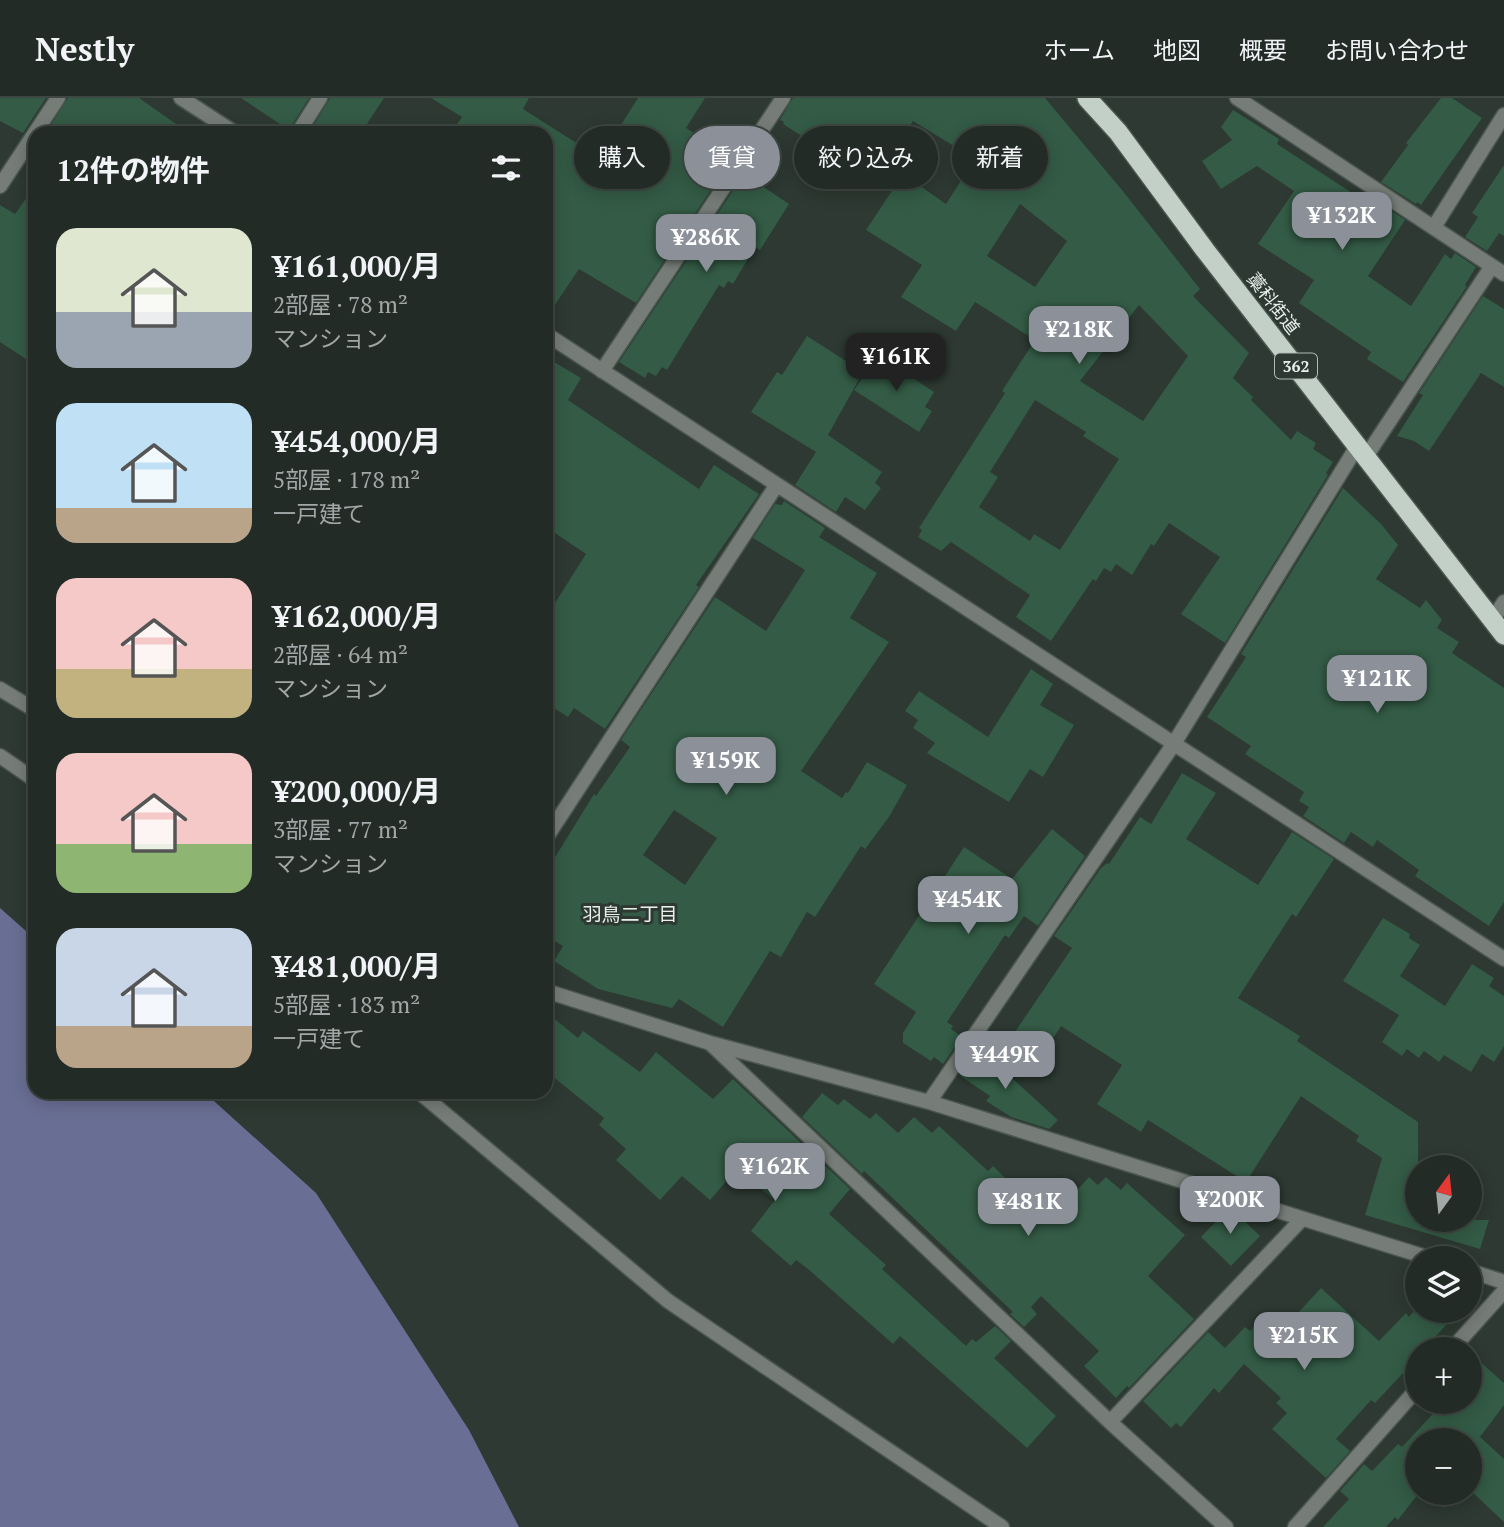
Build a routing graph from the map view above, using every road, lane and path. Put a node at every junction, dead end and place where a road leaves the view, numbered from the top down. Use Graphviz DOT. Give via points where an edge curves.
graph roads {
  1 [pos="58,98"];
  2 [pos="181,98"];
  3 [pos="320,98"];
  4 [pos="783,98"];
  5 [pos="1087,98"];
  6 [pos="1237,98"];
  7 [pos="1504,116"];
  8 [pos="40,126"];
  9 [pos="224,126"];
  10 [pos="302,126"];
  11 [pos="28,144"];
  12 [pos="0,186"];
  13 [pos="1434,227"];
  14 [pos="1498,270"];
  15 [pos="553,340"];
  16 [pos="602,371"];
  17 [pos="1363,450"];
  18 [pos="776,486"];
  19 [pos="1504,602"];
  20 [pos="1498,627"];
  21 [pos="0,689"];
  22 [pos="28,706"];
  23 [pos="1173,745"];
  24 [pos="0,756"];
  25 [pos="28,775"];
  26 [pos="553,827"];
  27 [pos="1504,959"];
  28 [pos="553,993"];
  29 [pos="710,1043"];
  30 [pos="427,1099"];
  31 [pos="929,1102"];
  32 [pos="1302,1219"];
  33 [pos="1405,1251"];
  34 [pos="1482,1275"];
  35 [pos="1504,1282"];
  36 [pos="1504,1291"];
  37 [pos="1463,1337"];
  38 [pos="1405,1403"];
  39 [pos="1110,1422"];
  40 [pos="1002,1527"];
  41 [pos="1226,1527"];
  42 [pos="1295,1527"];
  1 -- 8 [label="street"];
  2 -- 9 [label="street"];
  3 -- 10 [label="street"];
  4 -- 16 [label="street"];
  5 -- 17 [label="highway, 藁科街道 / 362"];
  6 -- 13 [label="street"];
  7 -- 13 [label="street"];
  11 -- 12 [label="street"];
  13 -- 14 [label="street"];
  14 -- 17 [label="street"];
  15 -- 16 [label="street"];
  16 -- 18 [label="street"];
  17 -- 20 [label="highway, 藁科街道 / 362"];
  17 -- 23 [label="street"];
  18 -- 23 [label="street"];
  18 -- 26 [label="street"];
  19 -- 20 [label="street"];
  21 -- 22 [label="street"];
  23 -- 27 [label="street"];
  23 -- 31 [label="street"];
  24 -- 25 [label="street"];
  28 -- 29 [label="street"];
  29 -- 31 [label="street"];
  29 -- 39 [label="street"];
  30 -- 40 [label="street" via="668,1301"];
  31 -- 32 [label="street"];
  32 -- 33 [label="street"];
  32 -- 39 [label="street"];
  34 -- 35 [label="street"];
  36 -- 37 [label="street"];
  38 -- 42 [label="street"];
  39 -- 41 [label="street"];
}
